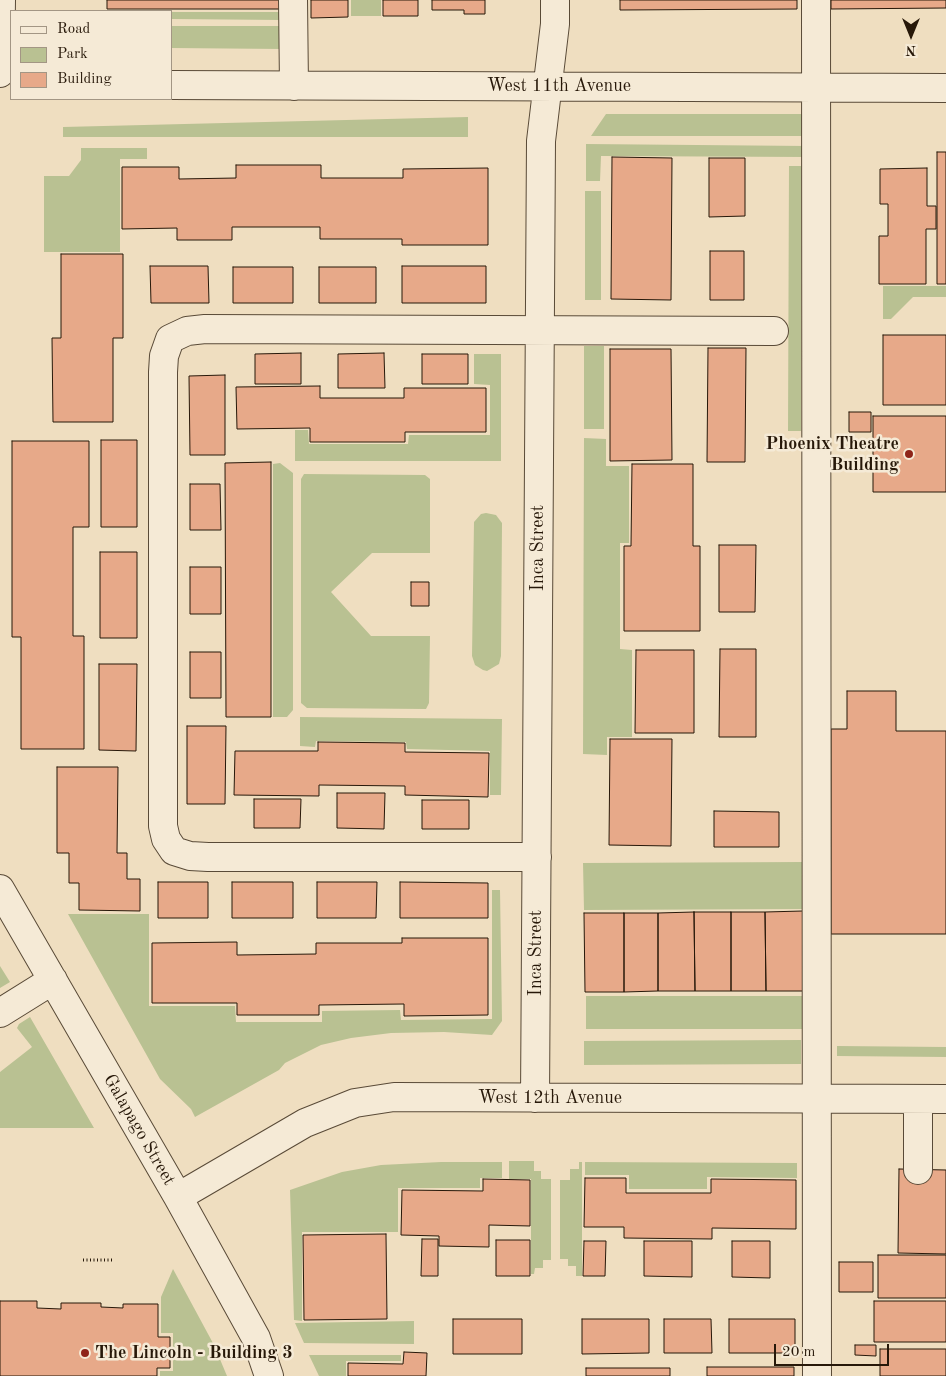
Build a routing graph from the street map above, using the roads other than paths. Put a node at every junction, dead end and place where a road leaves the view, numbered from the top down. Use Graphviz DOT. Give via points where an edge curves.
graph roads {
  1 [pos="1,0"];
  2 [pos="293,0"];
  3 [pos="555,0"];
  4 [pos="816,0"];
  5 [pos="0,73"];
  6 [pos="172,85"];
  7 [pos="294,86"];
  8 [pos="547,86"];
  9 [pos="818,87"];
  10 [pos="946,88"];
  11 [pos="540,330"];
  12 [pos="774,331"];
  13 [pos="537,856"];
  14 [pos="0,889"];
  15 [pos="53,980"];
  16 [pos="0,1013"];
  17 [pos="535,1098"];
  18 [pos="817,1099"];
  19 [pos="918,1099"];
  20 [pos="946,1099"];
  21 [pos="918,1170"];
  22 [pos="178,1197"];
  23 [pos="269,1376"];
  24 [pos="817,1376"];
  1 -- 5 [label="street"];
  2 -- 7 [label="street"];
  3 -- 8 [label="street, Inca Street"];
  4 -- 9 [label="street"];
  6 -- 7 [label="street, West 11th Avenue"];
  7 -- 8 [label="street, West 11th Avenue"];
  8 -- 9 [label="street, West 11th Avenue"];
  8 -- 11 [label="street, Inca Street" via="541,141"];
  9 -- 10 [label="street, West 11th Avenue"];
  9 -- 18 [label="street"];
  11 -- 12 [label="street"];
  11 -- 13 [label="street, Inca Street"];
  11 -- 13 [label="street" via="187,331 170,339 164,356 164,826 166,839 174,852 190,856"];
  13 -- 17 [label="street, Inca Street"];
  14 -- 15 [label="street, Galapago Street"];
  15 -- 16 [label="street"];
  15 -- 22 [label="street, Galapago Street"];
  17 -- 18 [label="street, West 12th Avenue"];
  17 -- 22 [label="street, West 12th Avenue" via="394,1097 355,1104 305,1123"];
  18 -- 19 [label="street, West 12th Avenue"];
  18 -- 24 [label="street"];
  19 -- 20 [label="street, West 12th Avenue"];
  19 -- 21 [label="street"];
  22 -- 23 [label="street, Galapago Street" via="256,1338"];
}
